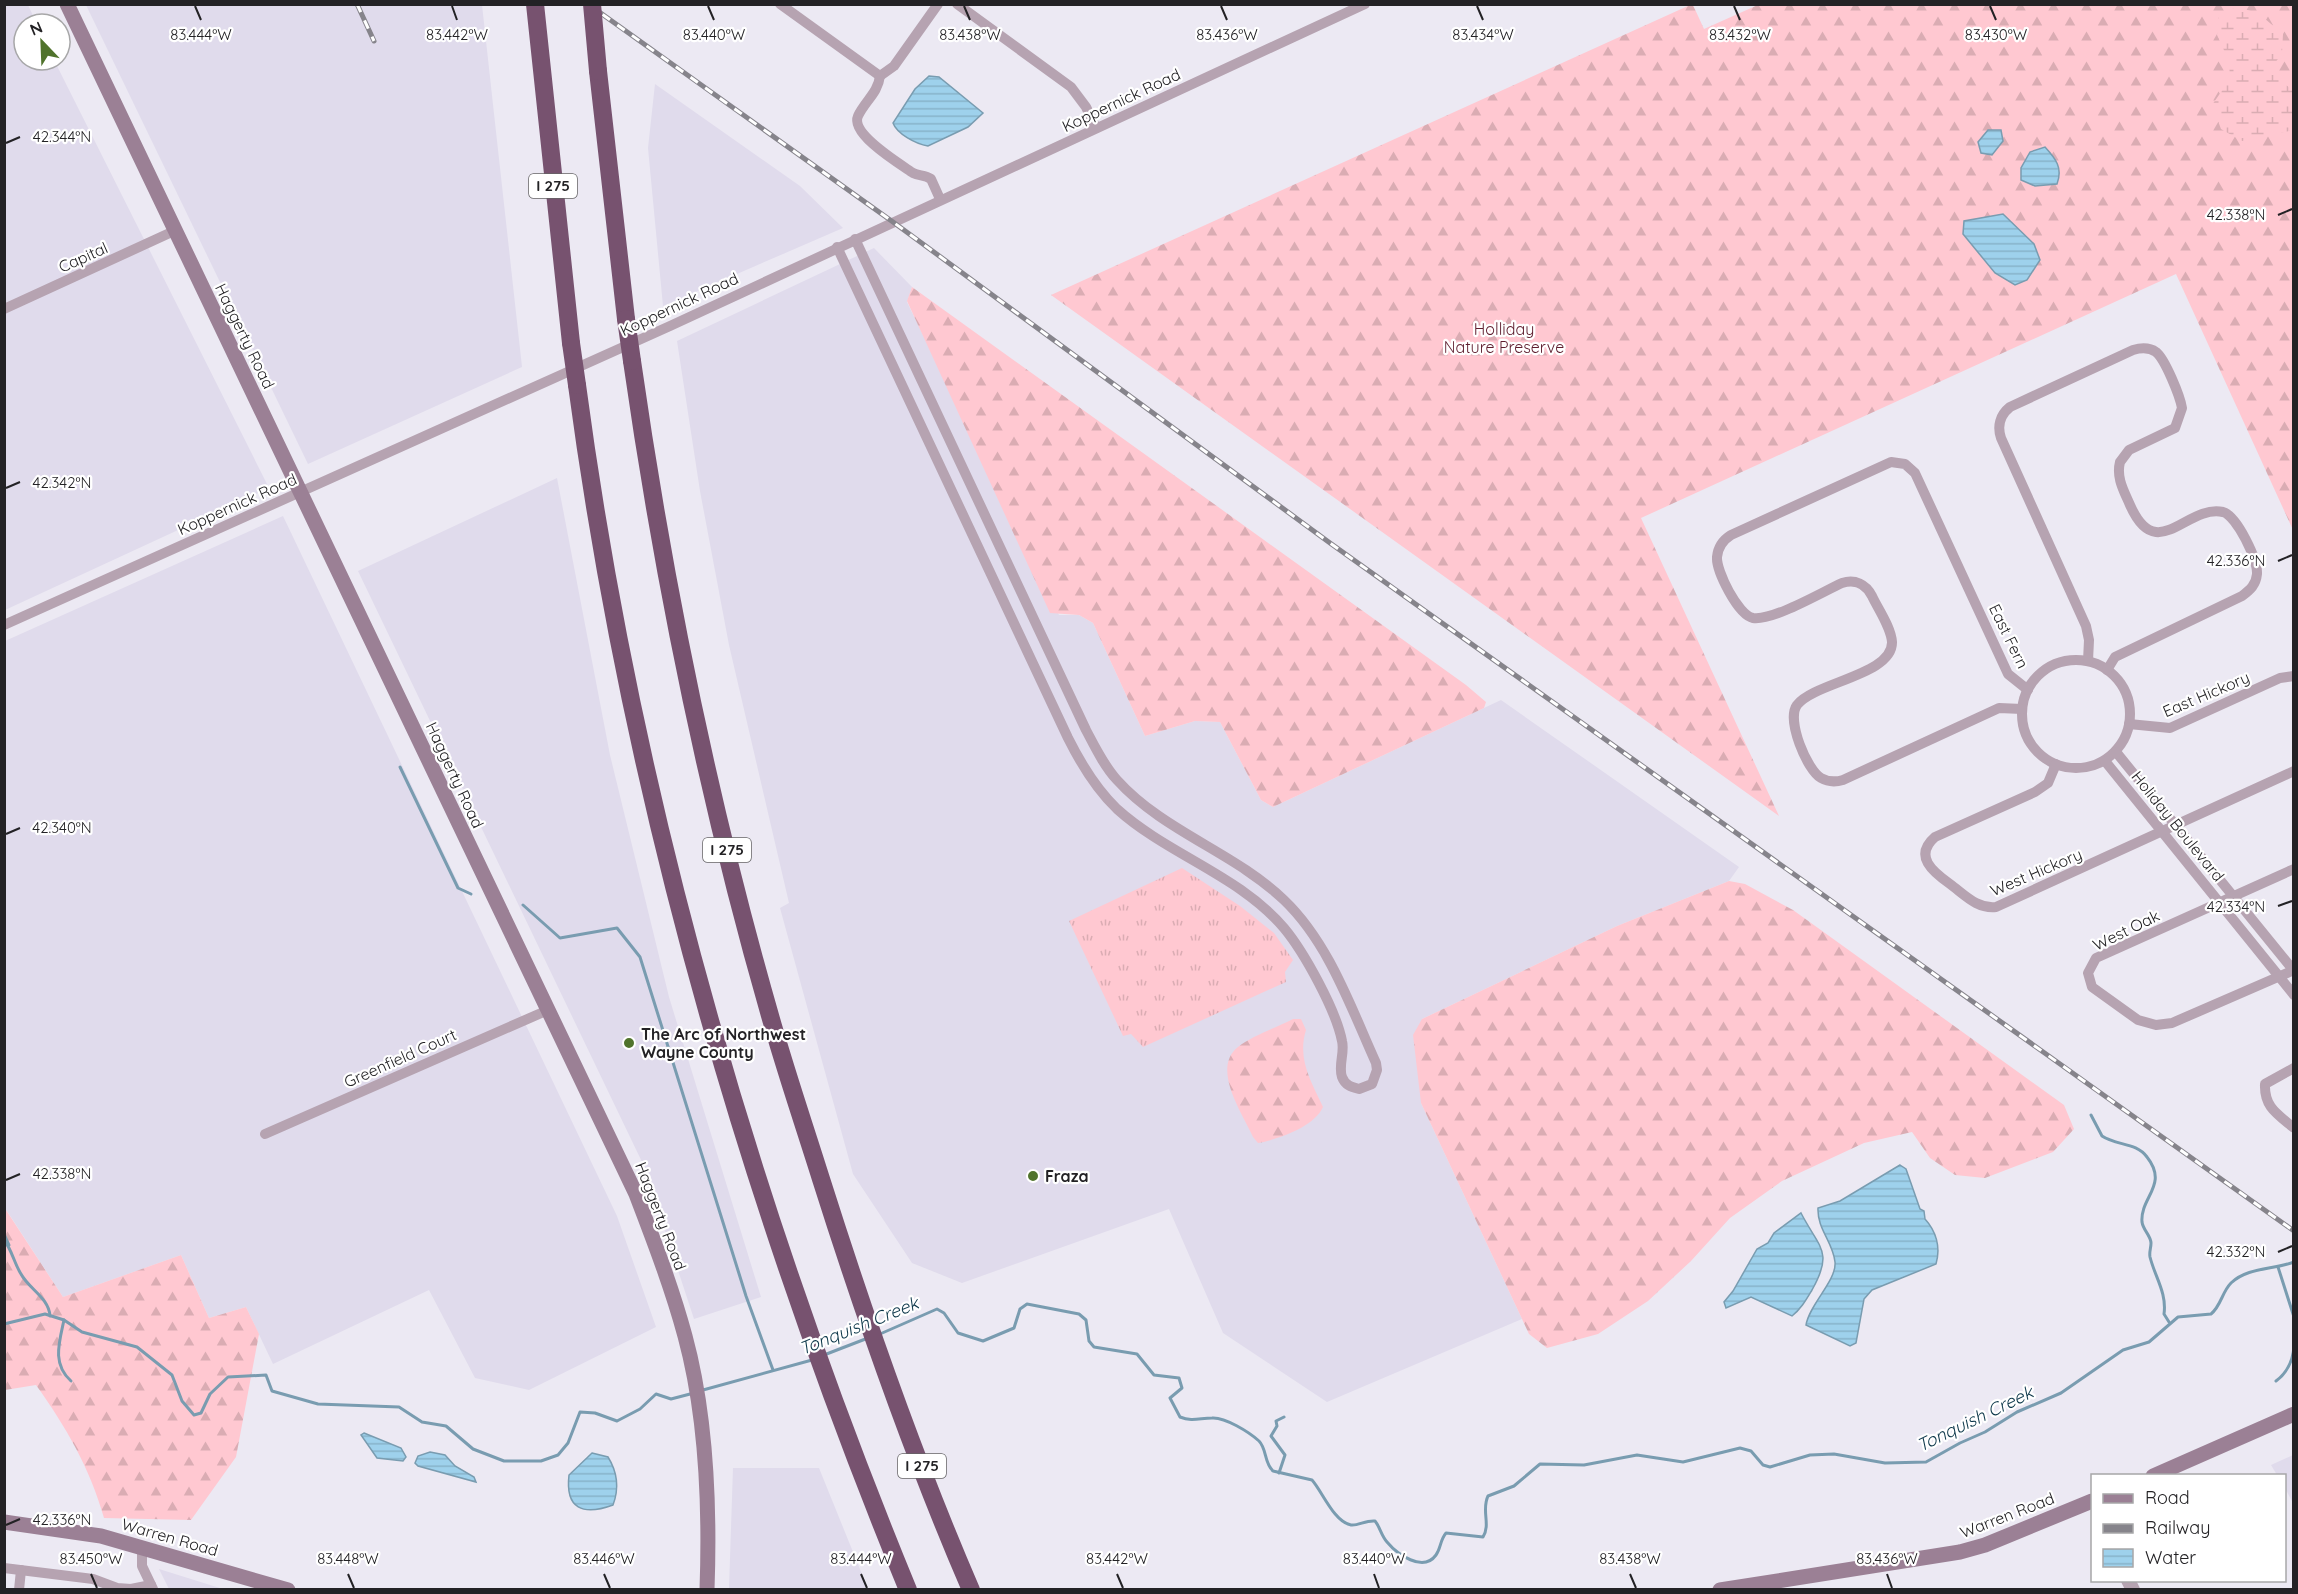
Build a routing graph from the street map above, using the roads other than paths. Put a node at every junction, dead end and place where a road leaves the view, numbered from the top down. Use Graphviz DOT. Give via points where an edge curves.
graph roads {
  1 [pos="67,4"];
  2 [pos="535,4"];
  3 [pos="592,4"];
  4 [pos="780,4"];
  5 [pos="938,4"];
  6 [pos="957,4"];
  7 [pos="1365,4"];
  8 [pos="880,76"];
  9 [pos="1096,128"];
  10 [pos="940,200"];
  11 [pos="174,231"];
  12 [pos="855,239"];
  13 [pos="837,247"];
  14 [pos="4,309"];
  15 [pos="904,345"];
  16 [pos="887,353"];
  17 [pos="952,447"];
  18 [pos="934,456"];
  19 [pos="302,491"];
  20 [pos="1005,560"];
  21 [pos="987,568"];
  22 [pos="4,625"];
  23 [pos="2088,661"];
  24 [pos="2107,670"];
  25 [pos="2294,676"];
  26 [pos="2028,690"];
  27 [pos="2022,709"];
  28 [pos="1079,716"];
  29 [pos="1061,724"];
  30 [pos="2129,724"];
  31 [pos="2116,752"];
  32 [pos="2105,761"];
  33 [pos="2056,764"];
  34 [pos="2294,771"];
  35 [pos="1161,819"];
  36 [pos="2175,825"];
  37 [pos="2163,832"];
  38 [pos="1151,834"];
  39 [pos="2294,869"];
  40 [pos="2235,897"];
  41 [pos="2222,903"];
  42 [pos="2293,971"];
  43 [pos="2278,976"];
  44 [pos="2294,995"];
  45 [pos="548,1010"];
  46 [pos="1357,1021"];
  47 [pos="1339,1028"];
  48 [pos="2294,1068"];
  49 [pos="2294,1128"];
  50 [pos="265,1134"];
  51 [pos="2294,1414"];
  52 [pos="2158,1474"];
  53 [pos="2091,1502"];
  54 [pos="4,1522"];
  55 [pos="142,1547"];
  56 [pos="4,1568"];
  57 [pos="21,1570"];
  58 [pos="152,1587"];
  59 [pos="19,1590"];
  60 [pos="288,1590"];
  61 [pos="707,1590"];
  62 [pos="908,1590"];
  63 [pos="970,1590"];
  64 [pos="1720,1590"];
  1 -- 11 [label="main road, Haggerty Road"];
  2 -- 62 [label="highway, I 275, bridge" via="577,385 623,659 670,864 745,1138 819,1357"];
  3 -- 63 [label="highway, I 275, bridge" via="626,318 658,525 731,869 773,1026 873,1335"];
  4 -- 8 [label="street"];
  5 -- 8 [label="street" via="894,66"];
  6 -- 9 [label="street" via="1071,87"];
  7 -- 9 [label="street, Koppernick Road"];
  8 -- 10 [label="street" via="875,92 858,116 857,127 916,174 931,179"];
  9 -- 10 [label="street, Koppernick Road"];
  10 -- 12 [label="street, Koppernick Road"];
  11 -- 14 [label="street, Capital"];
  11 -- 19 [label="main road, Haggerty Road"];
  12 -- 13 [label="street, Koppernick Road"];
  12 -- 15 [label="street"];
  13 -- 16 [label="street"];
  13 -- 19 [label="street, Koppernick Road"];
  15 -- 16 [label="street"];
  15 -- 17 [label="street"];
  16 -- 18 [label="street"];
  17 -- 18 [label="street"];
  17 -- 20 [label="street"];
  18 -- 21 [label="street"];
  19 -- 22 [label="street, Koppernick Road"];
  19 -- 45 [label="main road, Haggerty Road"];
  20 -- 21 [label="street"];
  20 -- 28 [label="street"];
  21 -- 29 [label="street"];
  23 -- 24 [label="street"];
  23 -- 24 [label="street" via="2086,626 2001,438 1999,423 2010,407 2133,350 2153,350 2162,359 2182,408 2175,428 2129,450 2120,462 2120,482 2135,516 2148,530 2159,533 2215,511 2229,515 2236,520 2257,576 2254,586 2242,596 2115,657"];
  23 -- 26 [label="street, East Fern" via="2052,666"];
  24 -- 30 [label="street" via="2126,694"];
  25 -- 30 [label="street, East Hickory" via="2280,678 2170,728"];
  26 -- 27 [label="street"];
  26 -- 27 [label="street, East Fern" via="2008,674 1915,473 1905,464 1891,462 1867,472 1731,535 1720,545 1719,568 1738,607 1747,616 1762,617 1842,582 1854,581 1869,590 1891,636 1891,651 1882,662 1805,698 1795,709 1793,726 1813,770 1822,779 1844,780 1999,708"];
  27 -- 33 [label="street" via="2032,744"];
  28 -- 29 [label="street"];
  28 -- 35 [label="street" via="1112,774"];
  29 -- 38 [label="street" via="1104,795"];
  30 -- 31 [label="street"];
  31 -- 32 [label="street"];
  31 -- 36 [label="street, Holiday Boulevard"];
  32 -- 33 [label="street" via="2086,767"];
  32 -- 37 [label="street, Holiday Boulevard"];
  33 -- 37 [label="street, West Hickory" via="2048,783 2035,792 1929,842 1925,855 1930,869 1978,905 1996,907"];
  34 -- 36 [label="street"];
  35 -- 38 [label="street"];
  35 -- 46 [label="street" via="1257,878 1284,900 1320,946"];
  36 -- 37 [label="street"];
  36 -- 40 [label="street, Holiday Boulevard"];
  37 -- 41 [label="street, Holiday Boulevard"];
  38 -- 47 [label="street" via="1268,911 1304,956"];
  39 -- 40 [label="street, West Oak"];
  40 -- 41 [label="street, West Oak"];
  40 -- 42 [label="street, Holiday Boulevard"];
  41 -- 43 [label="street, Holiday Boulevard"];
  41 -- 43 [label="street, West Oak" via="2096,958 2088,973 2092,987 2138,1020 2156,1025 2172,1023"];
  42 -- 43 [label="street, West Oak"];
  43 -- 44 [label="street, Holiday Boulevard"];
  45 -- 50 [label="street, Greenfield Court"];
  45 -- 61 [label="main road, Haggerty Road" via="636,1194 685,1336 696,1392 706,1494"];
  46 -- 47 [label="street"];
  46 -- 47 [label="street" via="1377,1070 1372,1084 1359,1089 1346,1085 1342,1079 1344,1051"];
  48 -- 49 [label="street" via="2265,1084 2264,1097 2269,1108"];
  51 -- 52 [label="main road"];
  53 -- 64 [label="main road, Warren Road" via="1960,1552"];
  54 -- 55 [label="main road, Warren Road" via="101,1536"];
  55 -- 58 [label="street" via="142,1566"];
  55 -- 60 [label="main road, Warren Road"];
  56 -- 57 [label="street"];
  57 -- 58 [label="street" via="93,1579 131,1589"];
  57 -- 59 [label="street"];
}
